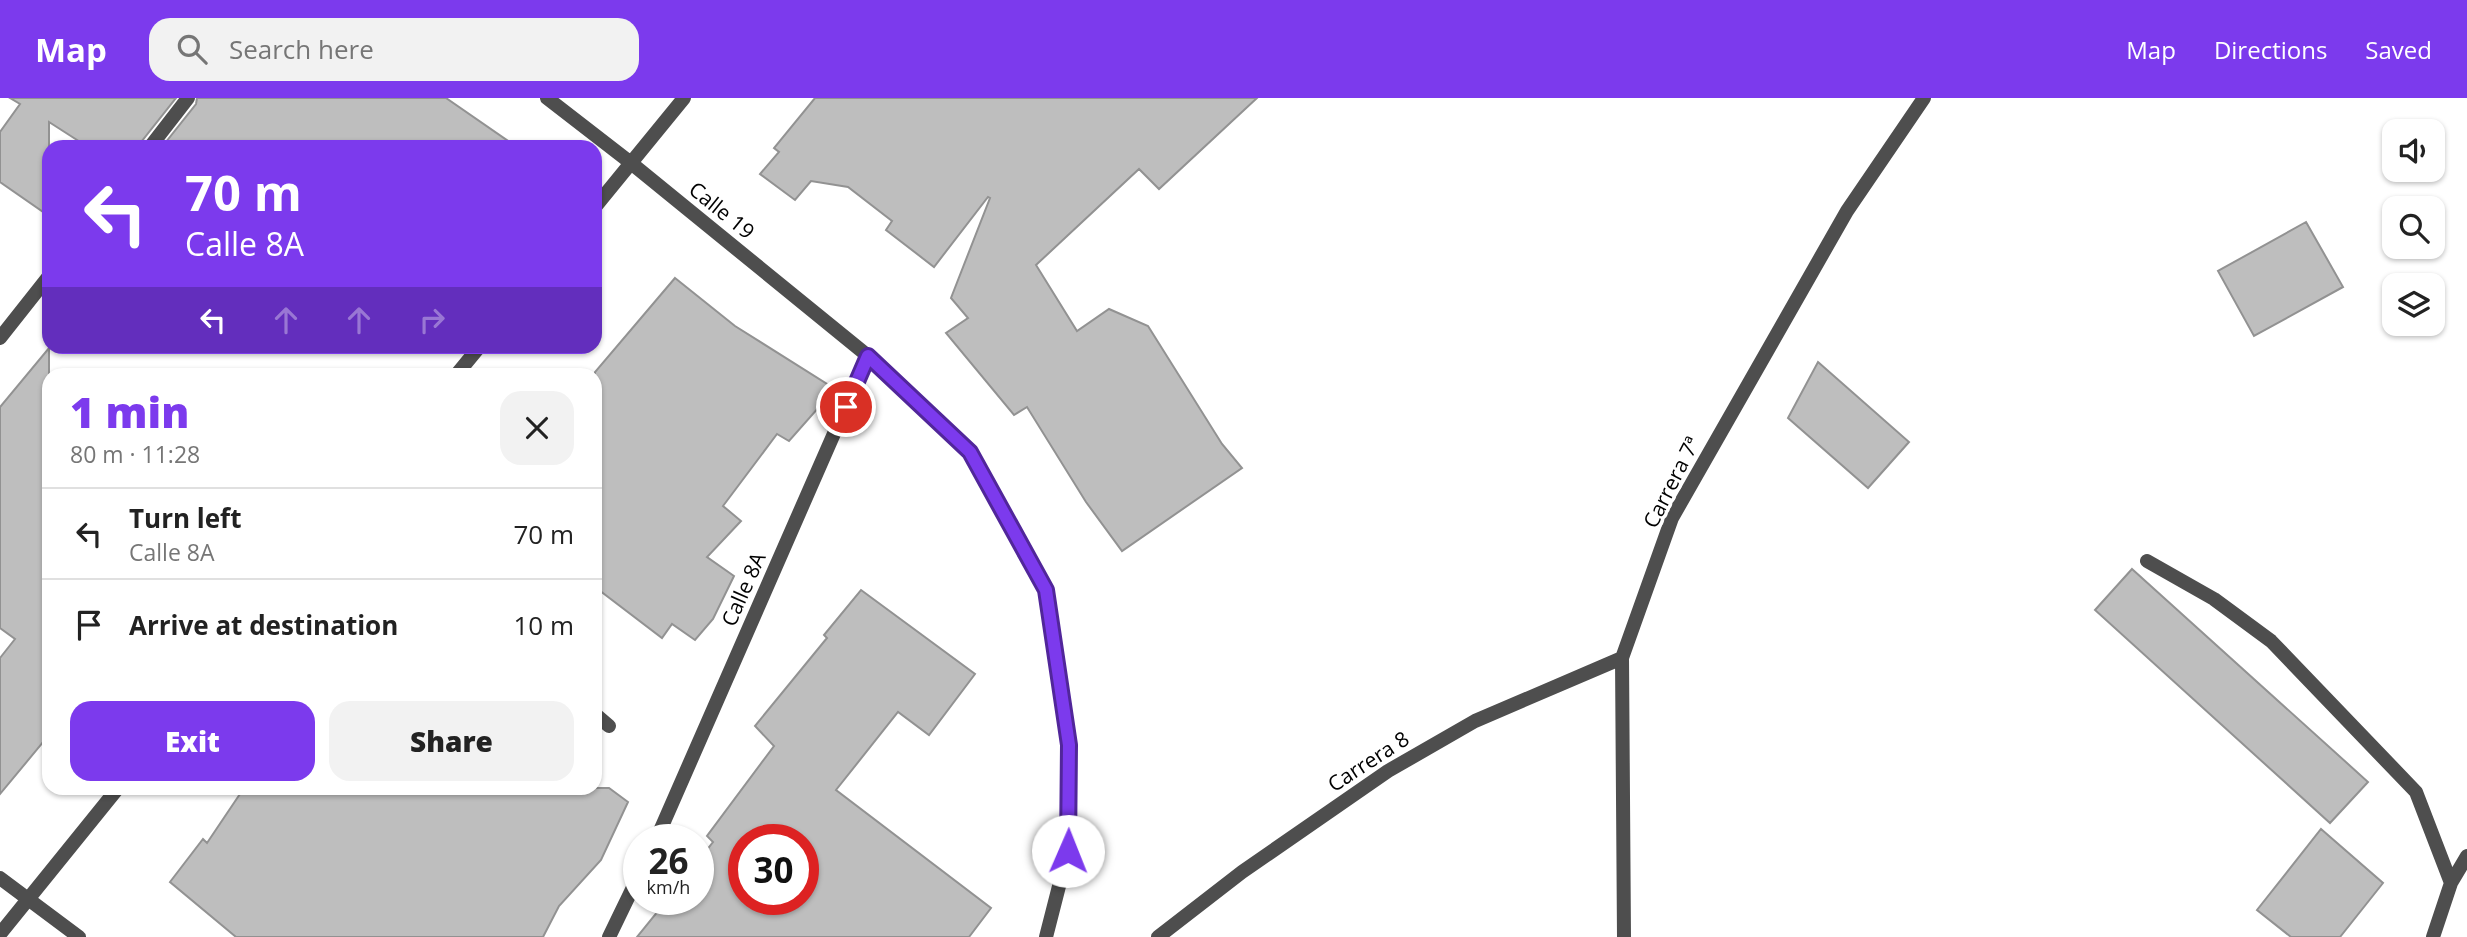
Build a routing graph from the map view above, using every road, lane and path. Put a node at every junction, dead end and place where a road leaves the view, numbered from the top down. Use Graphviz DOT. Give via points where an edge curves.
graph roads {
  1 [pos="188,98"];
  2 [pos="547,98"];
  3 [pos="684,98"];
  4 [pos="1924,98"];
  5 [pos="155,140"];
  6 [pos="601,140"];
  7 [pos="602,141"];
  8 [pos="631,163"];
  9 [pos="602,198"];
  10 [pos="42,285"];
  11 [pos="0,338"];
  12 [pos="473,354"];
  13 [pos="868,356"];
  14 [pos="462,368"];
  15 [pos="2147,561"];
  16 [pos="1622,658"];
  17 [pos="602,720"];
  18 [pos="609,726"];
  19 [pos="112,795"];
  20 [pos="663,824"];
  21 [pos="2467,856"];
  22 [pos="0,878"];
  23 [pos="2451,883"];
  24 [pos="27,899"];
  25 [pos="623,907"];
  26 [pos="0,934"];
  27 [pos="79,937"];
  28 [pos="608,937"];
  29 [pos="1046,937"];
  30 [pos="1158,937"];
  31 [pos="1624,937"];
  32 [pos="2433,937"];
  1 -- 5 [label="street"];
  2 -- 6 [label="street, Calle 19"];
  3 -- 8 [label="street"];
  4 -- 16 [label="street, Carrera 7ª" via="1847,211 1672,518"];
  7 -- 8 [label="street, Calle 19"];
  8 -- 9 [label="street"];
  8 -- 13 [label="street, Calle 19"];
  10 -- 11 [label="street"];
  12 -- 14 [label="street"];
  13 -- 20 [label="street, Calle 8A"];
  13 -- 29 [label="street" via="970,452 1046,590 1069,745 1068,851"];
  15 -- 23 [label="street" via="2214,599 2271,641 2416,792"];
  16 -- 30 [label="street, Carrera 8" via="1475,721 1388,771 1242,872"];
  16 -- 31 [label="street, Carrera 7ª"];
  17 -- 18 [label="street"];
  19 -- 24 [label="street"];
  21 -- 23 [label="street"];
  22 -- 24 [label="street"];
  23 -- 32 [label="street"];
  24 -- 26 [label="street"];
  24 -- 27 [label="street"];
  25 -- 28 [label="street"];
}
